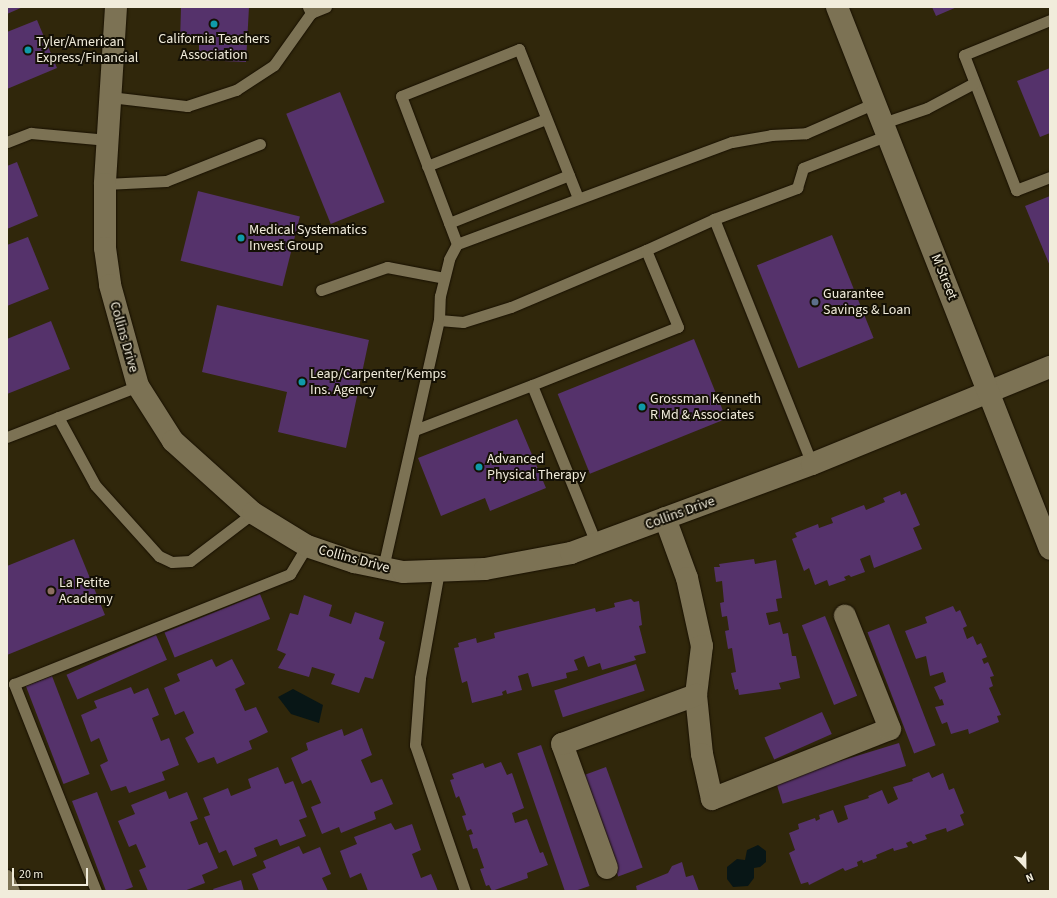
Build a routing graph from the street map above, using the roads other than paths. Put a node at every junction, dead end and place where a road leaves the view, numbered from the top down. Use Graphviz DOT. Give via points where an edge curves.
graph roads {
  1 [pos="116,7"];
  2 [pos="326,7"];
  3 [pos="837,7"];
  4 [pos="310,10"];
  5 [pos="1050,20"];
  6 [pos="974,83"];
  7 [pos="110,97"];
  8 [pos="546,119"];
  9 [pos="882,120"];
  10 [pos="108,140"];
  11 [pos="7,142"];
  12 [pos="260,144"];
  13 [pos="427,166"];
  14 [pos="569,175"];
  15 [pos="1050,177"];
  16 [pos="105,184"];
  17 [pos="578,198"];
  18 [pos="714,219"];
  19 [pos="449,223"];
  20 [pos="457,244"];
  21 [pos="646,250"];
  22 [pos="444,278"];
  23 [pos="321,290"];
  24 [pos="439,320"];
  25 [pos="1050,367"];
  26 [pos="532,385"];
  27 [pos="138,386"];
  28 [pos="990,391"];
  29 [pos="58,417"];
  30 [pos="414,430"];
  31 [pos="7,437"];
  32 [pos="812,464"];
  33 [pos="253,513"];
  34 [pos="665,518"];
  35 [pos="596,543"];
  36 [pos="307,546"];
  37 [pos="1050,549"];
  38 [pos="384,568"];
  39 [pos="439,570"];
  40 [pos="845,616"];
  41 [pos="696,695"];
  42 [pos="607,868"];
  43 [pos="7,875"];
  44 [pos="14,891"];
  45 [pos="96,891"];
  46 [pos="464,891"];
  1 -- 7 [label="street, Collins Drive"];
  2 -- 4 [label="lane"];
  3 -- 9 [label="street, M Street"];
  4 -- 7 [label="lane" via="274,65 236,90 187,106"];
  5 -- 6 [label="lane" via="964,55"];
  6 -- 9 [label="lane" via="927,108"];
  6 -- 15 [label="lane" via="1016,190"];
  7 -- 10 [label="street, Collins Drive"];
  8 -- 13 [label="lane"];
  8 -- 13 [label="lane" via="519,49 401,96"];
  8 -- 14 [label="lane"];
  9 -- 17 [label="lane" via="732,142"];
  9 -- 18 [label="lane" via="803,168 797,188"];
  9 -- 28 [label="street, M Street"];
  10 -- 11 [label="lane" via="31,133"];
  10 -- 16 [label="street, Collins Drive"];
  12 -- 16 [label="lane" via="166,181"];
  13 -- 19 [label="lane"];
  14 -- 17 [label="lane"];
  14 -- 19 [label="lane"];
  16 -- 27 [label="street, Collins Drive" via="105,248 110,285"];
  17 -- 20 [label="lane"];
  18 -- 21 [label="lane"];
  18 -- 32 [label="lane"];
  19 -- 20 [label="lane"];
  20 -- 22 [label="lane" via="449,259"];
  21 -- 24 [label="lane" via="511,307 463,322"];
  21 -- 26 [label="lane" via="678,327"];
  22 -- 23 [label="lane" via="387,267"];
  22 -- 24 [label="lane"];
  24 -- 30 [label="lane"];
  25 -- 28 [label="street, Collins Drive"];
  26 -- 30 [label="lane"];
  26 -- 35 [label="lane"];
  27 -- 29 [label="lane"];
  27 -- 33 [label="street, Collins Drive" via="173,441"];
  28 -- 32 [label="street, Collins Drive"];
  28 -- 37 [label="street, M Street"];
  29 -- 31 [label="lane"];
  29 -- 33 [label="lane" via="95,484 159,556 172,562 190,561"];
  30 -- 38 [label="lane"];
  32 -- 34 [label="street, Collins Drive"];
  33 -- 36 [label="street, Collins Drive"];
  34 -- 35 [label="street, Collins Drive"];
  34 -- 41 [label="street" via="687,578 702,646"];
  35 -- 39 [label="street, Collins Drive" via="571,553 485,570"];
  36 -- 38 [label="street, Collins Drive" via="354,562"];
  36 -- 45 [label="lane" via="290,574 269,584 14,684"];
  38 -- 39 [label="street, Collins Drive" via="403,572"];
  39 -- 46 [label="lane" via="420,678 415,746"];
  40 -- 41 [label="street" via="890,729 712,799 702,754"];
  41 -- 42 [label="street" via="562,744"];
  43 -- 44 [label="lane"];
}
